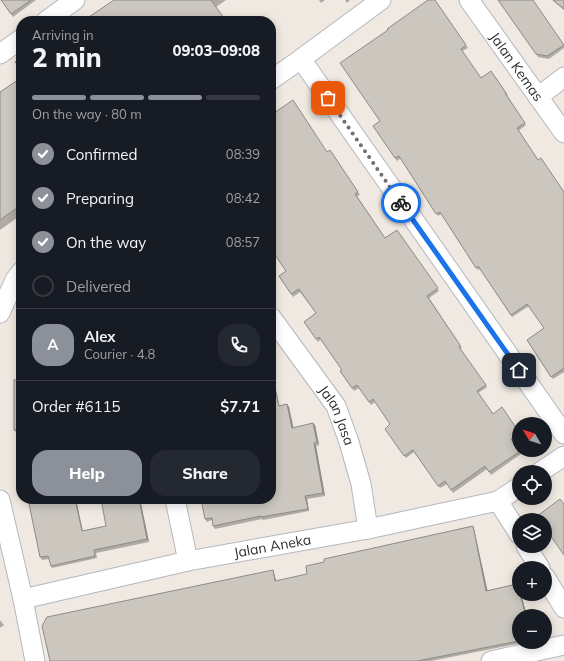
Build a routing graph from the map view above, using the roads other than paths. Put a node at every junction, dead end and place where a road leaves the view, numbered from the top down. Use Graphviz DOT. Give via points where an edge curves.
graph roads {
  1 [pos="75,0"];
  2 [pos="381,0"];
  3 [pos="469,0"];
  4 [pos="53,16"];
  5 [pos="16,42"];
  6 [pos="1,51"];
  7 [pos="301,59"];
  8 [pos="276,76"];
  9 [pos="564,77"];
  10 [pos="538,97"];
  11 [pos="564,133"];
  12 [pos="16,280"];
  13 [pos="0,313"];
  14 [pos="276,324"];
  15 [pos="564,434"];
  16 [pos="564,456"];
  17 [pos="550,465"];
  18 [pos="512,492"];
  19 [pos="0,500"];
  20 [pos="498,501"];
  21 [pos="176,504"];
  22 [pos="512,523"];
  23 [pos="368,529"];
  24 [pos="188,561"];
  25 [pos="552,588"];
  26 [pos="23,599"];
  27 [pos="564,608"];
  28 [pos="564,645"];
  29 [pos="35,661"];
  30 [pos="491,661"];
  1 -- 4 [label="street"];
  2 -- 7 [label="street"];
  3 -- 10 [label="street, Jalan Kemas"];
  5 -- 6 [label="street"];
  7 -- 8 [label="street"];
  7 -- 15 [label="street"];
  9 -- 10 [label="street"];
  10 -- 11 [label="street, Jalan Kemas"];
  12 -- 13 [label="street"];
  14 -- 23 [label="street, Jalan Jasa" via="336,406 361,484"];
  16 -- 17 [label="street"];
  18 -- 20 [label="street, Jalan Aneka"];
  19 -- 26 [label="street"];
  20 -- 22 [label="street"];
  20 -- 23 [label="street, Jalan Aneka"];
  21 -- 24 [label="street"];
  23 -- 24 [label="street, Jalan Aneka"];
  24 -- 26 [label="street, Jalan Aneka"];
  25 -- 27 [label="street"];
  26 -- 29 [label="street"];
  28 -- 30 [label="street"];
}
